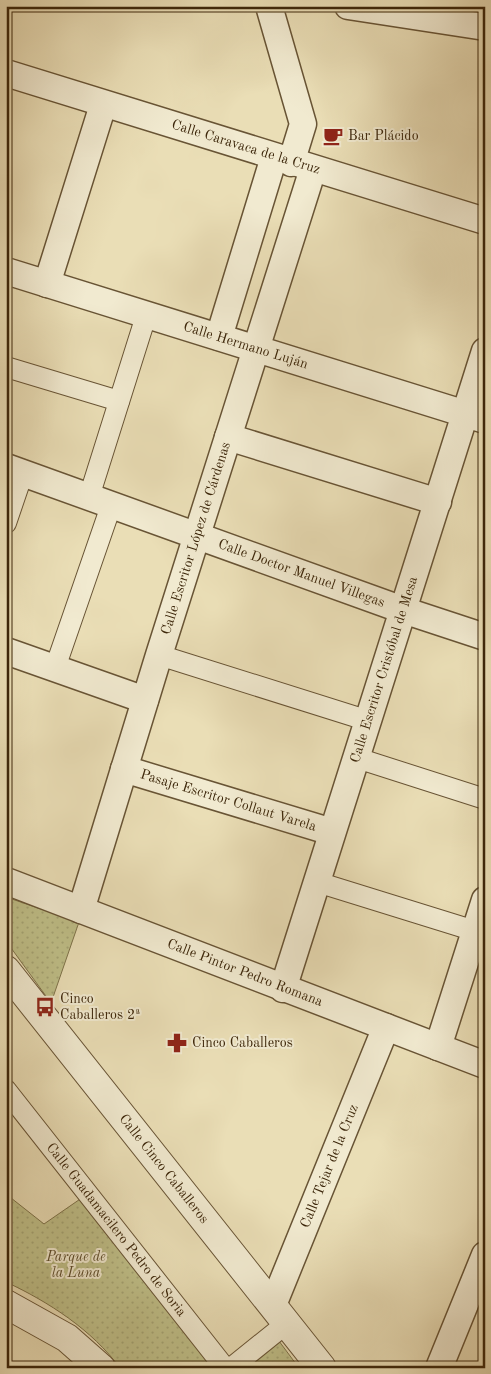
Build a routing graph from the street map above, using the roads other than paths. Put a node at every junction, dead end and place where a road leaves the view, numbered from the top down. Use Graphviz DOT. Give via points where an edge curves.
graph roads {
  1 [pos="269,6"];
  2 [pos="348,6"];
  3 [pos="485,27"];
  4 [pos="6,73"];
  5 [pos="103,105"];
  6 [pos="293,163"];
  7 [pos="485,221"];
  8 [pos="6,271"];
  9 [pos="47,284"];
  10 [pos="146,316"];
  11 [pos="219,337"];
  12 [pos="256,348"];
  13 [pos="485,351"];
  14 [pos="6,367"];
  15 [pos="119,401"];
  16 [pos="475,417"];
  17 [pos="228,437"];
  18 [pos="15,470"];
  19 [pos="100,502"];
  20 [pos="438,502"];
  21 [pos="6,523"];
  22 [pos="197,536"];
  23 [pos="403,610"];
  24 [pos="485,637"];
  25 [pos="6,651"];
  26 [pos="159,655"];
  27 [pos="55,668"];
  28 [pos="145,700"];
  29 [pos="369,721"];
  30 [pos="357,758"];
  31 [pos="124,770"];
  32 [pos="485,799"];
  33 [pos="332,832"];
  34 [pos="6,881"];
  35 [pos="317,882"];
  36 [pos="485,900"];
  37 [pos="81,910"];
  38 [pos="475,931"];
  39 [pos="6,970"];
  40 [pos="284,990"];
  41 [pos="386,1026"];
  42 [pos="438,1047"];
  43 [pos="485,1065"];
  44 [pos="6,1090"];
  45 [pos="485,1255"];
  46 [pos="6,1304"];
  47 [pos="280,1314"];
  48 [pos="101,1368"];
  49 [pos="225,1368"];
  50 [pos="231,1368"];
  51 [pos="322,1368"];
  52 [pos="439,1368"];
  1 -- 6 [label="street" via="303,124"];
  2 -- 3 [label="street"];
  4 -- 5 [label="street, Calle Caravaca de la Cruz"];
  5 -- 6 [label="street, Calle Caravaca de la Cruz"];
  5 -- 9 [label="street"];
  6 -- 7 [label="street, Calle Caravaca de la Cruz"];
  6 -- 11 [label="street"];
  6 -- 12 [label="street, Calle Escritor López de Cárdenas"];
  8 -- 9 [label="street, Calle Hermano Luján"];
  9 -- 10 [label="street, Calle Hermano Luján"];
  10 -- 11 [label="street, Calle Hermano Luján"];
  10 -- 15 [label="street"];
  11 -- 12 [label="street, Calle Hermano Luján"];
  12 -- 16 [label="street, Calle Hermano Luján"];
  12 -- 17 [label="street, Calle Escritor López de Cárdenas"];
  13 -- 16 [label="street, Calle Escritor Cristóbal de Mesa"];
  14 -- 15 [label="street"];
  15 -- 19 [label="street"];
  16 -- 20 [label="street, Calle Escritor Cristóbal de Mesa"];
  17 -- 20 [label="street"];
  17 -- 22 [label="street, Calle Escritor López de Cárdenas"];
  18 -- 19 [label="street, Calle Doctor Manuel Villegas"];
  18 -- 21 [label="street"];
  19 -- 22 [label="street, Calle Doctor Manuel Villegas"];
  19 -- 27 [label="street"];
  20 -- 23 [label="street, Calle Escritor Cristóbal de Mesa"];
  22 -- 23 [label="street, Calle Doctor Manuel Villegas"];
  22 -- 26 [label="street, Calle Escritor López de Cárdenas"];
  23 -- 24 [label="street, Calle Doctor Manuel Villegas"];
  23 -- 29 [label="street, Calle Escritor Cristóbal de Mesa"];
  25 -- 27 [label="street"];
  26 -- 28 [label="street, Calle Escritor López de Cárdenas"];
  26 -- 29 [label="street"];
  27 -- 28 [label="street"];
  28 -- 31 [label="street, Calle Escritor López de Cárdenas"];
  29 -- 30 [label="street, Calle Escritor Cristóbal de Mesa"];
  30 -- 32 [label="street"];
  30 -- 33 [label="street, Calle Escritor Cristóbal de Mesa"];
  31 -- 33 [label="street, Pasaje Escritor Collaut Varela"];
  31 -- 37 [label="street, Calle Escritor López de Cárdenas"];
  33 -- 35 [label="street, Calle Escritor Cristóbal de Mesa"];
  34 -- 37 [label="street, Calle Pintor Pedro Romana"];
  35 -- 38 [label="street"];
  35 -- 40 [label="street, Calle Escritor Cristóbal de Mesa"];
  36 -- 38 [label="street"];
  37 -- 40 [label="street, Calle Pintor Pedro Romana"];
  38 -- 42 [label="street"];
  39 -- 47 [label="street, Calle Cinco Caballeros"];
  40 -- 41 [label="street, Calle Pintor Pedro Romana"];
  41 -- 42 [label="street, Calle Pintor Pedro Romana"];
  41 -- 47 [label="street, Calle Tejar de la Cruz"];
  42 -- 43 [label="street, Calle Pintor Pedro Romana"];
  44 -- 49 [label="street, Calle Guadamacilero Pedro de Soria"];
  45 -- 52 [label="street"];
  46 -- 48 [label="street" via="67,1338"];
  47 -- 50 [label="street"];
  47 -- 51 [label="street, Calle Cinco Caballeros"];
}
